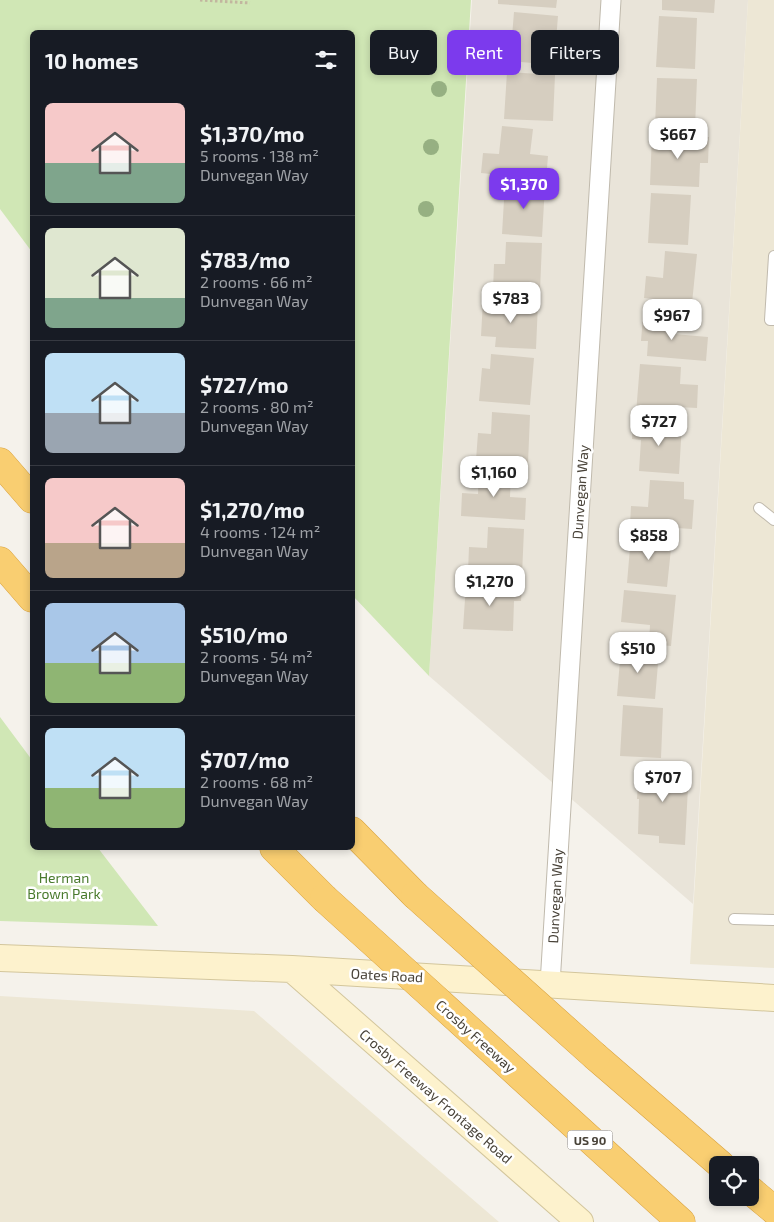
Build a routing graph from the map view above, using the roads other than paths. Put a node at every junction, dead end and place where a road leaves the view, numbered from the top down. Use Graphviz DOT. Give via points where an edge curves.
graph roads {
  1 [pos="611,0"];
  2 [pos="774,256"];
  3 [pos="774,320"];
  4 [pos="4,465"];
  5 [pos="30,497"];
  6 [pos="759,508"];
  7 [pos="774,520"];
  8 [pos="0,561"];
  9 [pos="30,596"];
  10 [pos="355,834"];
  11 [pos="276,850"];
  12 [pos="734,919"];
  13 [pos="774,920"];
  14 [pos="0,958"];
  15 [pos="292,970"];
  16 [pos="550,984"];
  17 [pos="774,998"];
  18 [pos="712,1156"];
  19 [pos="759,1198"];
  20 [pos="774,1210"];
  21 [pos="580,1222"];
  22 [pos="681,1222"];
  1 -- 16 [label="street, Dunvegan Way"];
  2 -- 3 [label="lane" via="770,320"];
  4 -- 5 [label="highway"];
  6 -- 7 [label="lane"];
  8 -- 9 [label="highway"];
  10 -- 18 [label="highway, bridge" via="415,894"];
  11 -- 22 [label="highway, Crosby Freeway / US 90, bridge" via="324,898"];
  12 -- 13 [label="lane"];
  14 -- 15 [label="street, Oates Road"];
  15 -- 16 [label="street, Oates Road"];
  15 -- 21 [label="street, Crosby Freeway Frontage Road"];
  16 -- 17 [label="street, Oates Road"];
  19 -- 20 [label="highway"];
}
